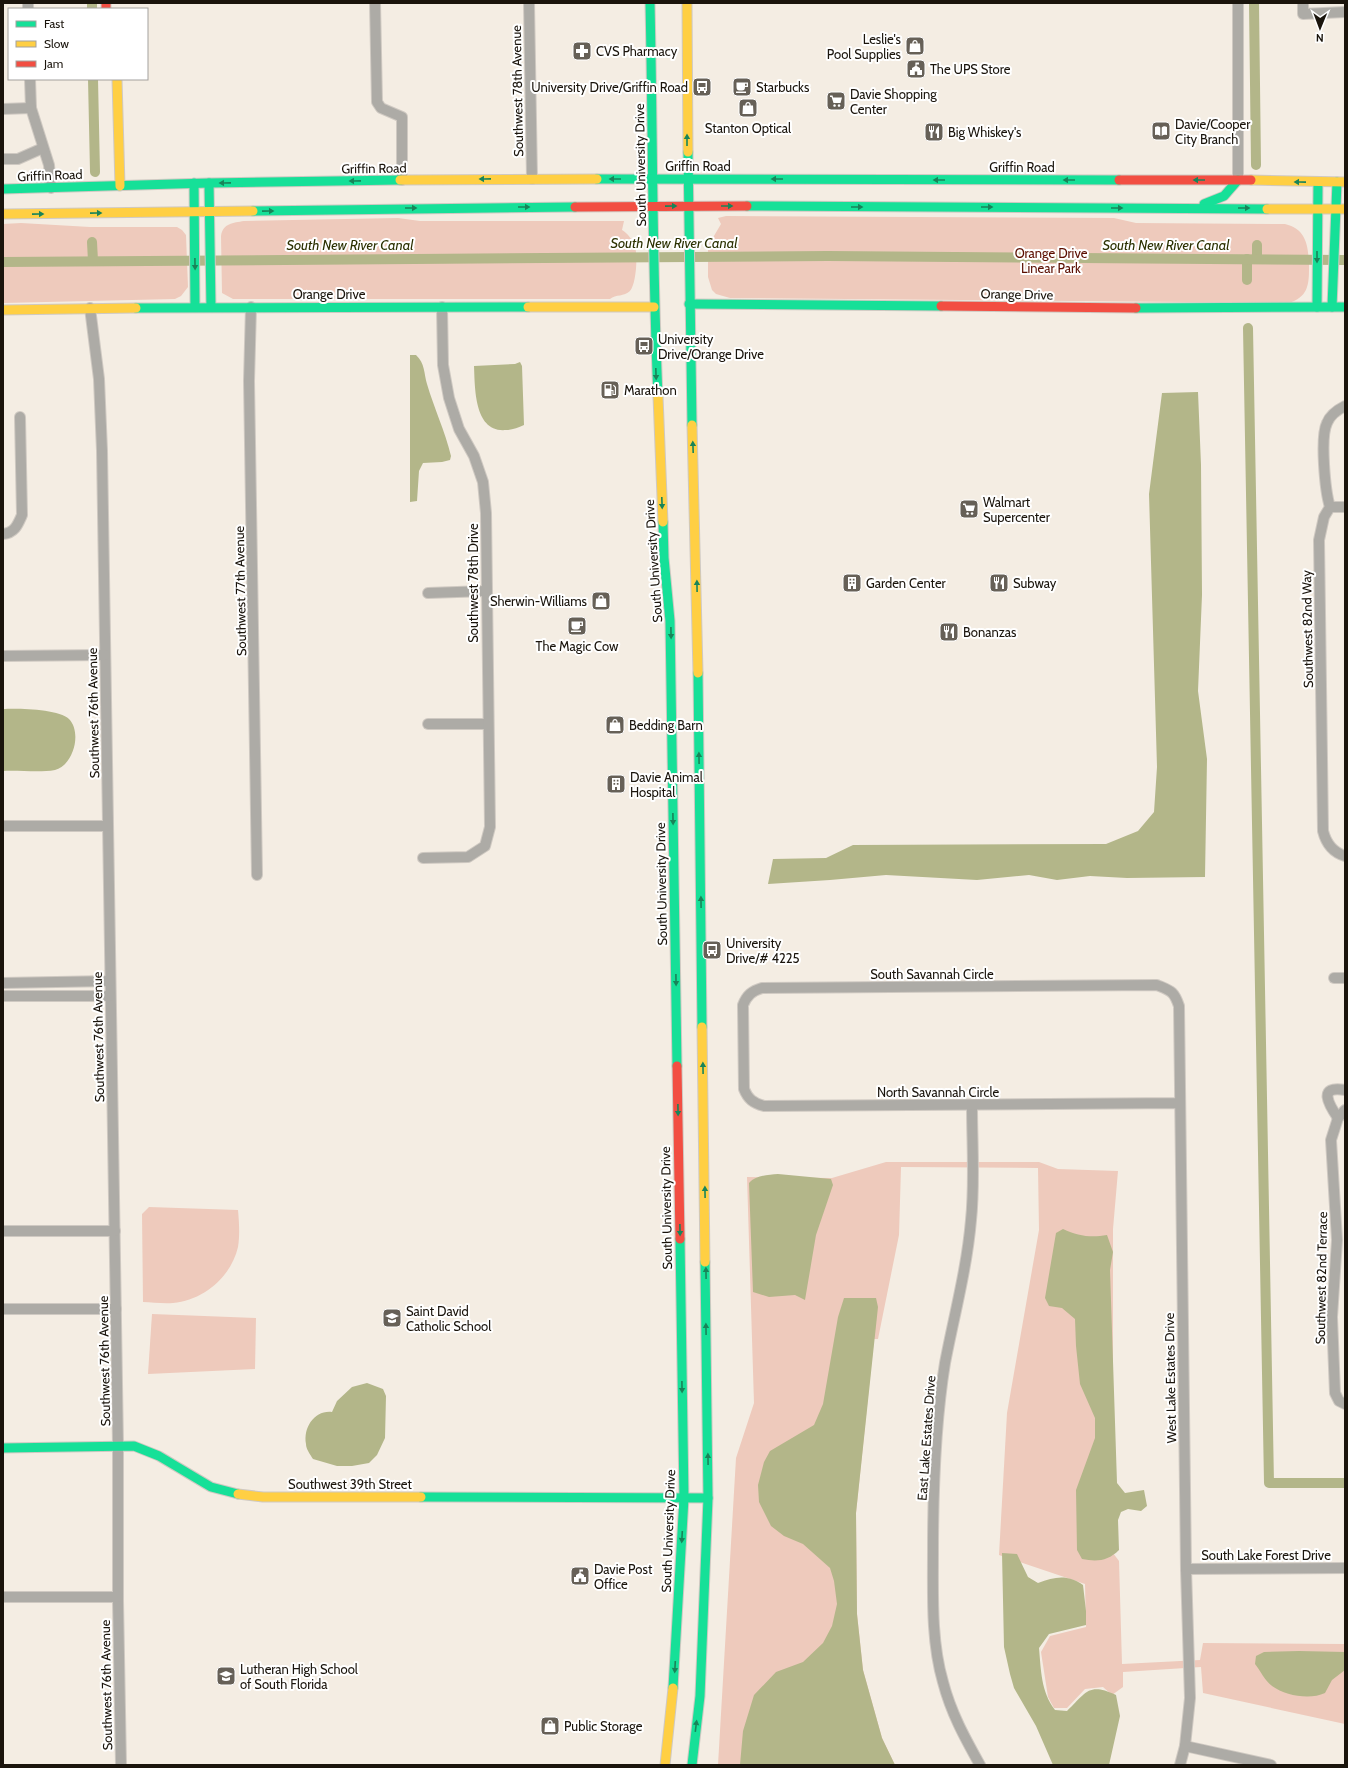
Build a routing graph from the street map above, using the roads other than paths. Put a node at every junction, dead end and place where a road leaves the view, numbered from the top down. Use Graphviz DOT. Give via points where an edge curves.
graph roads {
  1 [pos="374,3"];
  2 [pos="529,3"];
  3 [pos="650,3"];
  4 [pos="686,3"];
  5 [pos="1238,3"];
  6 [pos="1303,3"];
  7 [pos="1345,12"];
  8 [pos="30,80"];
  9 [pos="117,80"];
  10 [pos="31,108"];
  11 [pos="3,109"];
  12 [pos="43,148"];
  13 [pos="3,159"];
  14 [pos="532,179"];
  15 [pos="688,179"];
  16 [pos="402,180"];
  17 [pos="654,180"];
  18 [pos="1238,180"];
  19 [pos="1318,182"];
  20 [pos="1341,182"];
  21 [pos="194,183"];
  22 [pos="209,183"];
  23 [pos="120,186"];
  24 [pos="51,188"];
  25 [pos="3,190"];
  26 [pos="654,206"];
  27 [pos="688,206"];
  28 [pos="1191,208"];
  29 [pos="1317,208"];
  30 [pos="1340,208"];
  31 [pos="195,211"];
  32 [pos="210,211"];
  33 [pos="3,214"];
  34 [pos="689,304"];
  35 [pos="195,307"];
  36 [pos="211,307"];
  37 [pos="251,307"];
  38 [pos="442,307"];
  39 [pos="1317,307"];
  40 [pos="1332,307"];
  41 [pos="1345,307"];
  42 [pos="90,308"];
  43 [pos="654,308"];
  44 [pos="3,310"];
  45 [pos="1345,406"];
  46 [pos="20,417"];
  47 [pos="1330,507"];
  48 [pos="1345,507"];
  49 [pos="3,534"];
  50 [pos="486,591"];
  51 [pos="428,593"];
  52 [pos="105,655"];
  53 [pos="3,656"];
  54 [pos="428,724"];
  55 [pos="488,724"];
  56 [pos="3,826"];
  57 [pos="107,826"];
  58 [pos="1345,856"];
  59 [pos="423,858"];
  60 [pos="257,875"];
  61 [pos="682,941"];
  62 [pos="702,941"];
  63 [pos="1334,978"];
  64 [pos="1345,978"];
  65 [pos="110,982"];
  66 [pos="3,983"];
  67 [pos="1172,991"];
  68 [pos="3,996"];
  69 [pos="110,996"];
  70 [pos="743,1048"];
  71 [pos="1345,1090"];
  72 [pos="1180,1104"];
  73 [pos="972,1106"];
  74 [pos="1345,1110"];
  75 [pos="1338,1118"];
  76 [pos="704,1163"];
  77 [pos="685,1164"];
  78 [pos="3,1231"];
  79 [pos="115,1231"];
  80 [pos="3,1309"];
  81 [pos="116,1310"];
  82 [pos="1342,1402"];
  83 [pos="118,1446"];
  84 [pos="3,1448"];
  85 [pos="684,1498"];
  86 [pos="708,1498"];
  87 [pos="1186,1568"];
  88 [pos="1345,1568"];
  89 [pos="3,1597"];
  90 [pos="118,1597"];
  91 [pos="1185,1746"];
  92 [pos="121,1765"];
  93 [pos="665,1765"];
  94 [pos="692,1765"];
  95 [pos="980,1765"];
  96 [pos="1180,1765"];
  97 [pos="1270,1765"];
  1 -- 16 [label="street" via="377,102 381,108 402,117"];
  2 -- 14 [label="street, Southwest 78th Avenue"];
  3 -- 17 [label="main road, South University Drive"];
  15 -- 4 [label="main road, one-way"];
  5 -- 18 [label="street"];
  6 -- 7 [label="street" via="1303,14"];
  8 -- 10 [label="street"];
  9 -- 23 [label="main road"];
  10 -- 11 [label="street"];
  10 -- 12 [label="street"];
  12 -- 13 [label="street" via="18,159"];
  12 -- 24 [label="street" via="49,165"];
  14 -- 16 [label="main road, Griffin Road, one-way"];
  17 -- 14 [label="main road, Griffin Road, one-way"];
  15 -- 17 [label="main road, Griffin Road"];
  18 -- 15 [label="main road, Griffin Road, one-way"];
  15 -- 27 [label="main road"];
  16 -- 22 [label="main road, Griffin Road, one-way"];
  17 -- 26 [label="main road, South University Drive"];
  19 -- 18 [label="main road, Griffin Road, one-way"];
  18 -- 28 [label="main road" via="1229,193 1221,198"];
  19 -- 20 [label="main road, Griffin Road"];
  19 -- 29 [label="main road"];
  20 -- 30 [label="main road"];
  21 -- 22 [label="main road, Griffin Road"];
  21 -- 23 [label="main road, Griffin Road"];
  21 -- 31 [label="main road"];
  22 -- 32 [label="main road"];
  23 -- 24 [label="main road, Griffin Road"];
  24 -- 25 [label="main road, Griffin Road"];
  26 -- 27 [label="main road, one-way"];
  32 -- 26 [label="main road, one-way"];
  26 -- 43 [label="main road, South University Drive"];
  27 -- 28 [label="main road, one-way"];
  27 -- 34 [label="main road"];
  28 -- 29 [label="main road, one-way"];
  29 -- 30 [label="main road"];
  29 -- 39 [label="main road, one-way"];
  30 -- 40 [label="main road" via="1335,224"];
  31 -- 32 [label="main road"];
  33 -- 31 [label="main road, one-way"];
  31 -- 35 [label="main road, one-way"];
  32 -- 36 [label="main road"];
  34 -- 39 [label="main road, Orange Drive" via="1104,308"];
  62 -- 34 [label="main road, one-way" via="697,560"];
  35 -- 36 [label="main road, Orange Drive"];
  35 -- 42 [label="main road, Orange Drive"];
  36 -- 37 [label="main road, Orange Drive"];
  37 -- 38 [label="main road, Orange Drive"];
  37 -- 60 [label="street, Southwest 77th Avenue" via="249,380"];
  38 -- 43 [label="main road, Orange Drive"];
  38 -- 50 [label="street, Southwest 78th Drive" via="443,365 449,398 459,429 474,456 483,482 486,513"];
  39 -- 40 [label="main road, Orange Drive"];
  40 -- 41 [label="main road, Orange Drive"];
  42 -- 44 [label="main road, Orange Drive"];
  42 -- 52 [label="street, Southwest 76th Avenue" via="99,380"];
  43 -- 61 [label="main road, South University Drive, one-way" via="664,558 670,621"];
  45 -- 47 [label="street" via="1332,415 1324,429 1326,496"];
  46 -- 49 [label="street" via="22,514 17,527"];
  47 -- 48 [label="street"];
  47 -- 58 [label="street, Southwest 82nd Way" via="1324,517 1319,540 1323,823 1325,839 1334,851"];
  50 -- 51 [label="street"];
  50 -- 55 [label="street, Southwest 78th Drive"];
  52 -- 53 [label="street"];
  52 -- 57 [label="street, Southwest 76th Avenue"];
  54 -- 55 [label="street"];
  55 -- 59 [label="street, Southwest 78th Drive" via="490,827 485,846 468,857"];
  56 -- 57 [label="street"];
  57 -- 65 [label="street, Southwest 76th Avenue"];
  61 -- 62 [label="main road"];
  61 -- 77 [label="main road, South University Drive, one-way"];
  76 -- 62 [label="main road, one-way"];
  63 -- 64 [label="street"];
  65 -- 66 [label="street"];
  65 -- 69 [label="street, Southwest 76th Avenue"];
  67 -- 70 [label="street, South Savannah Circle" via="1157,986 762,988 752,991 743,1005"];
  67 -- 72 [label="street, West Lake Estates Drive" via="1179,1006"];
  68 -- 69 [label="street"];
  69 -- 79 [label="street, Southwest 76th Avenue"];
  70 -- 73 [label="street, North Savannah Circle" via="744,1089 747,1097 754,1103 764,1106"];
  71 -- 75 [label="street" via="1334,1088 1327,1096 1327,1102"];
  72 -- 73 [label="street, North Savannah Circle"];
  72 -- 87 [label="street, West Lake Estates Drive"];
  73 -- 95 [label="street, East Lake Estates Drive" via="972,1220 945,1366 939,1420 933,1517 933,1584 936,1650 942,1682 958,1725"];
  74 -- 75 [label="street, Southwest 82nd Terrace"];
  75 -- 82 [label="street, Southwest 82nd Terrace" via="1331,1140 1337,1240 1332,1317 1335,1393"];
  76 -- 77 [label="main road"];
  86 -- 76 [label="main road, one-way"];
  77 -- 85 [label="main road, South University Drive, one-way"];
  78 -- 79 [label="street"];
  79 -- 81 [label="street, Southwest 76th Avenue"];
  80 -- 81 [label="street"];
  81 -- 83 [label="street, Southwest 76th Avenue"];
  83 -- 84 [label="main road, Southwest 39th Street"];
  83 -- 85 [label="main road, Southwest 39th Street" via="134,1446 159,1456 212,1487 234,1494"];
  83 -- 90 [label="street, Southwest 76th Avenue"];
  85 -- 86 [label="main road, Southwest 39th Street"];
  85 -- 93 [label="main road, South University Drive, one-way" via="673,1695"];
  94 -- 86 [label="main road, one-way" via="700,1696"];
  87 -- 88 [label="street, South Lake Forest Drive"];
  87 -- 91 [label="street, West Lake Estates Drive" via="1190,1698"];
  89 -- 90 [label="street"];
  90 -- 92 [label="street, Southwest 76th Avenue"];
  91 -- 96 [label="street, West Lake Estates Drive"];
  91 -- 97 [label="street"];
}
